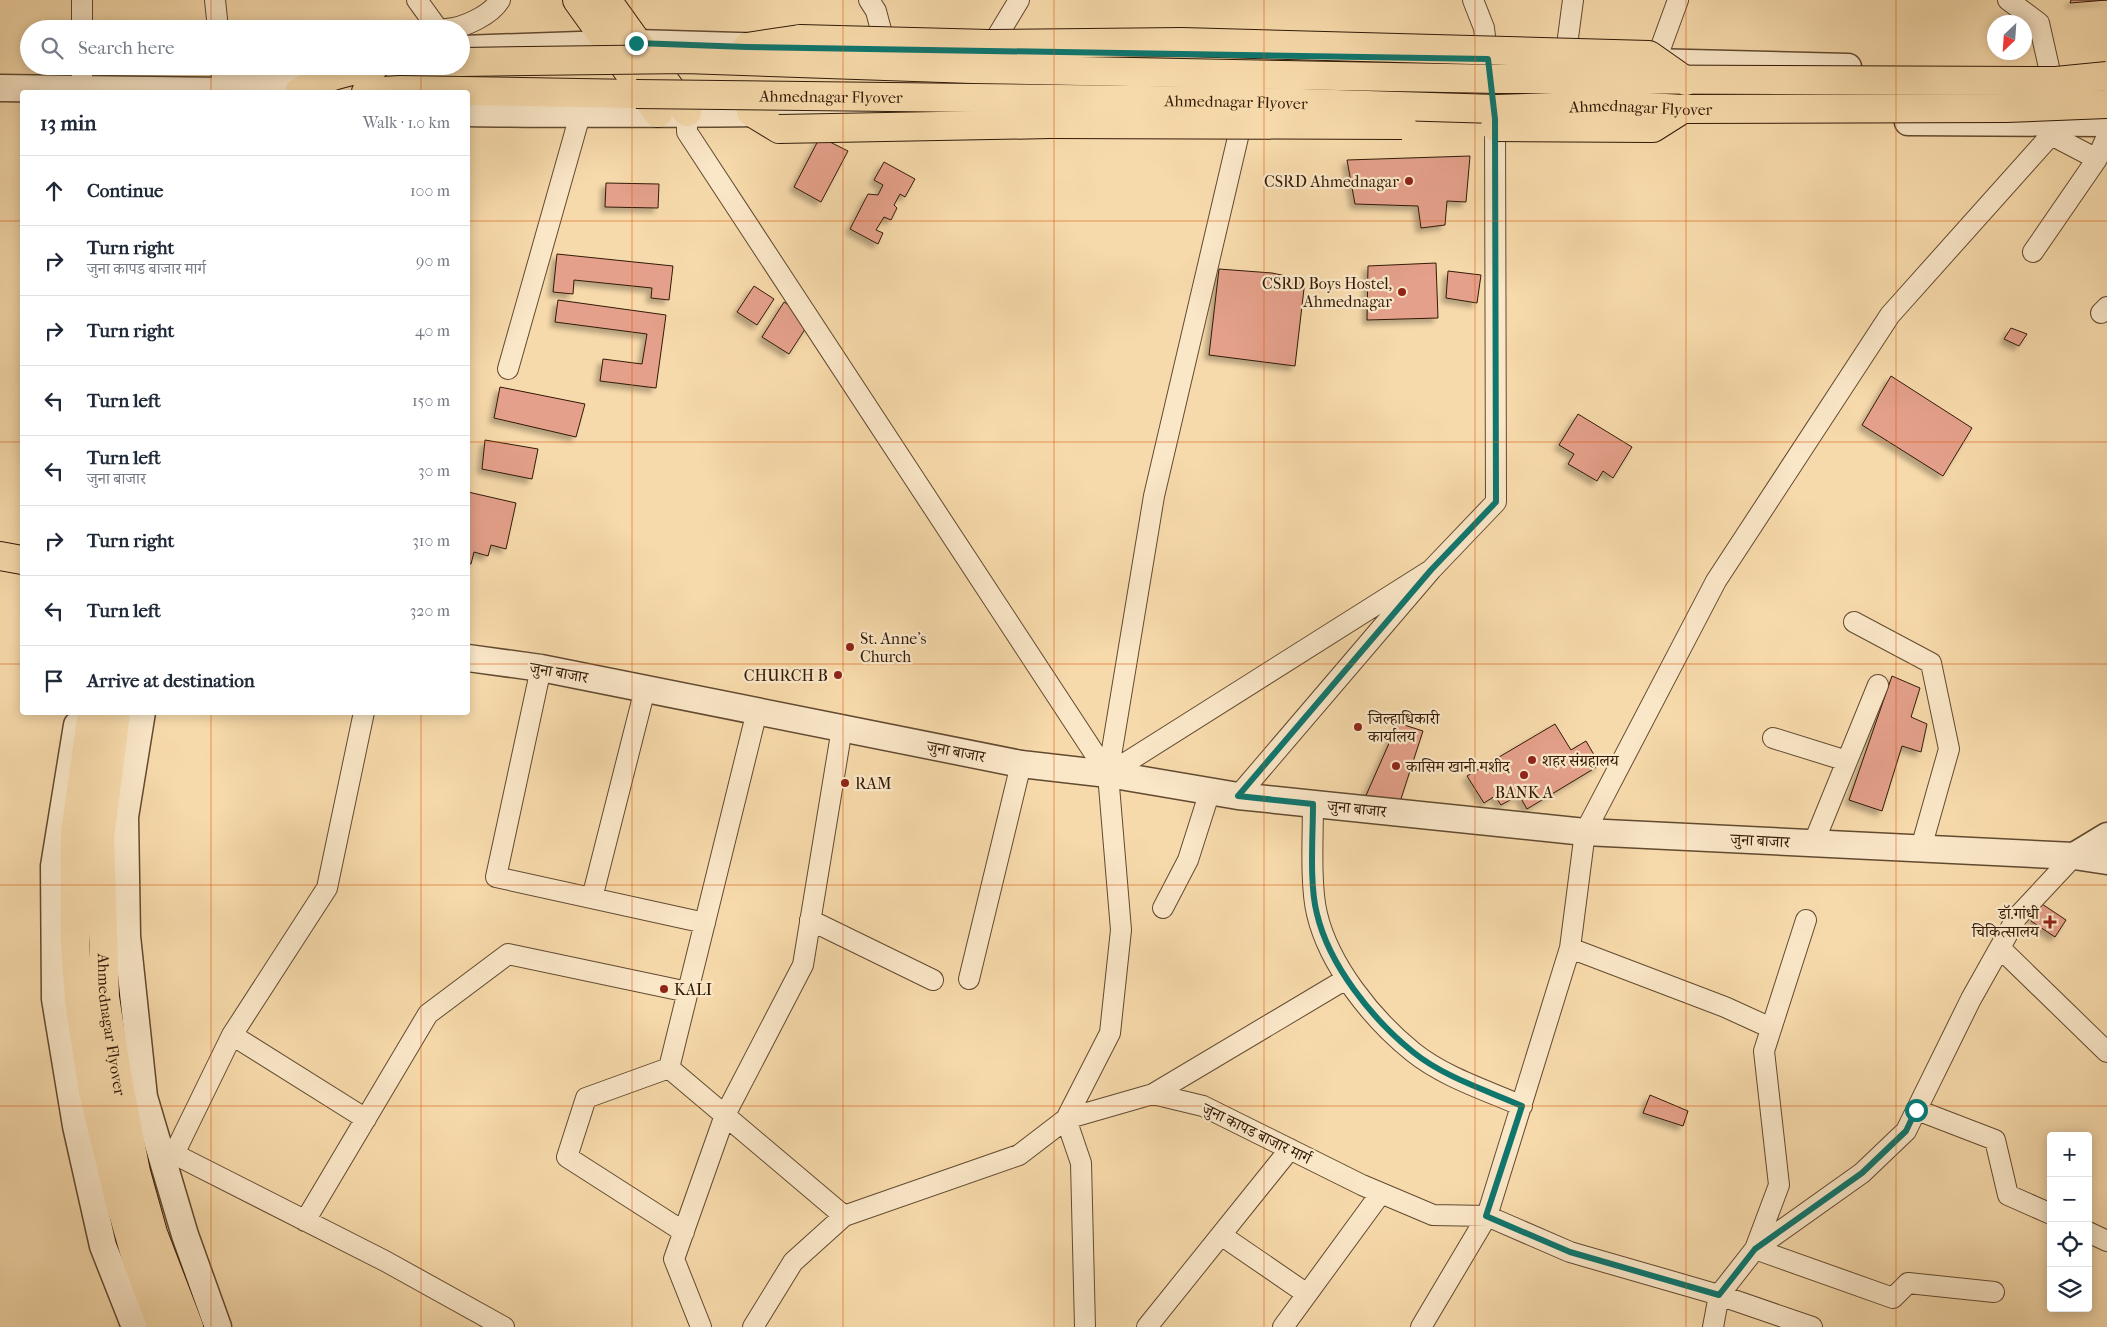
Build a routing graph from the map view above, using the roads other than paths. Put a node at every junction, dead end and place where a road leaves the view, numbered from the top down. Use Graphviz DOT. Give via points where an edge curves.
graph roads {
  1 [pos="82,0"];
  2 [pos="215,0"];
  3 [pos="417,0"];
  4 [pos="500,0"];
  5 [pos="577,0"];
  6 [pos="607,0"];
  7 [pos="869,0"];
  8 [pos="1019,0"];
  9 [pos="1473,0"];
  10 [pos="1573,0"];
  11 [pos="1678,0"];
  12 [pos="2008,0"];
  13 [pos="82,20"];
  14 [pos="217,20"];
  15 [pos="431,20"];
  16 [pos="470,21"];
  17 [pos="636,43"];
  18 [pos="607,44"];
  19 [pos="747,47"];
  20 [pos="470,49"];
  21 [pos="886,49"];
  22 [pos="989,50"];
  23 [pos="1488,59"];
  24 [pos="1565,60"];
  25 [pos="470,62"];
  26 [pos="1655,63"];
  27 [pos="2107,67"];
  28 [pos="2050,72"];
  29 [pos="338,75"];
  30 [pos="2107,76"];
  31 [pos="82,78"];
  32 [pos="222,78"];
  33 [pos="299,78"];
  34 [pos="1686,80"];
  35 [pos="0,88"];
  36 [pos="271,90"];
  37 [pos="470,91"];
  38 [pos="2107,104"];
  39 [pos="1683,109"];
  40 [pos="751,112"];
  41 [pos="470,113"];
  42 [pos="658,113"];
  43 [pos="580,115"];
  44 [pos="1242,116"];
  45 [pos="1495,119"];
  46 [pos="687,122"];
  47 [pos="2107,123"];
  48 [pos="2052,129"];
  49 [pos="2107,136"];
  50 [pos="2097,159"];
  51 [pos="2033,252"];
  52 [pos="508,369"];
  53 [pos="0,556"];
  54 [pos="20,560"];
  55 [pos="1431,570"];
  56 [pos="1854,622"];
  57 [pos="470,658"];
  58 [pos="541,668"];
  59 [pos="1878,685"];
  60 [pos="645,689"];
  61 [pos="757,711"];
  62 [pos="79,715"];
  63 [pos="92,715"];
  64 [pos="116,715"];
  65 [pos="142,715"];
  66 [pos="363,715"];
  67 [pos="842,728"];
  68 [pos="1773,738"];
  69 [pos="1847,761"];
  70 [pos="1020,764"];
  71 [pos="1108,774"];
  72 [pos="1210,791"];
  73 [pos="1238,796"];
  74 [pos="1313,804"];
  75 [pos="1585,832"];
  76 [pos="2107,836"];
  77 [pos="1814,842"];
  78 [pos="1921,848"];
  79 [pos="2074,856"];
  80 [pos="2107,861"];
  81 [pos="592,898"];
  82 [pos="1162,908"];
  83 [pos="810,920"];
  84 [pos="1806,920"];
  85 [pos="705,923"];
  86 [pos="1570,948"];
  87 [pos="2000,948"];
  88 [pos="969,979"];
  89 [pos="1346,979"];
  90 [pos="933,980"];
  91 [pos="688,992"];
  92 [pos="1771,1028"];
  93 [pos="232,1035"];
  94 [pos="2107,1052"];
  95 [pos="669,1068"];
  96 [pos="1152,1094"];
  97 [pos="1522,1106"];
  98 [pos="1916,1110"];
  99 [pos="725,1115"];
  100 [pos="366,1119"];
  101 [pos="1066,1119"];
  102 [pos="1290,1149"];
  103 [pos="168,1155"];
  104 [pos="1381,1193"];
  105 [pos="2047,1212"];
  106 [pos="844,1216"];
  107 [pos="1486,1216"];
  108 [pos="305,1221"];
  109 [pos="684,1232"];
  110 [pos="2092,1234"];
  111 [pos="1221,1235"];
  112 [pos="2107,1241"];
  113 [pos="1755,1249"];
  114 [pos="1994,1292"];
  115 [pos="1307,1294"];
  116 [pos="1719,1295"];
  117 [pos="135,1327"];
  118 [pos="162,1327"];
  119 [pos="190,1327"];
  120 [pos="218,1327"];
  121 [pos="504,1327"];
  122 [pos="701,1327"];
  123 [pos="753,1327"];
  124 [pos="1085,1327"];
  125 [pos="1147,1327"];
  126 [pos="1283,1327"];
  127 [pos="1422,1327"];
  128 [pos="1713,1327"];
  129 [pos="1812,1327"];
  1 -- 13 [label="street"];
  2 -- 14 [label="street"];
  3 -- 15 [label="street"];
  4 -- 16 [label="street" via="495,7"];
  5 -- 18 [label="main road"];
  6 -- 17 [label="main road"];
  7 -- 21 [label="street" via="876,11"];
  8 -- 22 [label="street"];
  9 -- 23 [label="street" via="1484,28"];
  10 -- 24 [label="street"];
  11 -- 26 [label="street"];
  12 -- 28 [label="street" via="2039,23"];
  17 -- 18 [label="street"];
  17 -- 19 [label="street"];
  17 -- 46 [label="main road"];
  18 -- 20 [label="street"];
  18 -- 42 [label="main road"];
  19 -- 21 [label="street"];
  19 -- 34 [label="main road, bridge" via="800,39 989,44 1182,42 1649,55"];
  21 -- 22 [label="street"];
  22 -- 23 [label="street"];
  23 -- 24 [label="street"];
  23 -- 45 [label="street"];
  24 -- 26 [label="street"];
  25 -- 34 [label="main road, Ahmednagar Flyover, bridge" via="685,59 982,70"];
  26 -- 28 [label="street"];
  27 -- 28 [label="street"];
  28 -- 48 [label="street"];
  29 -- 33 [label="main road" via="309,86"];
  30 -- 34 [label="main road, Ahmednagar Flyover, bridge" via="2056,81"];
  31 -- 32 [label="street"];
  31 -- 35 [label="street"];
  32 -- 33 [label="street"];
  33 -- 36 [label="street"];
  37 -- 39 [label="main road, Ahmednagar Flyover, bridge" via="1233,101 1496,110 1612,106"];
  38 -- 39 [label="main road, Ahmednagar Flyover, bridge" via="2006,108"];
  39 -- 40 [label="main road, bridge" via="1653,128 1040,124 779,129"];
  40 -- 44 [label="street"];
  40 -- 46 [label="street"];
  41 -- 43 [label="street"];
  42 -- 43 [label="street"];
  42 -- 46 [label="street"];
  43 -- 52 [label="street"];
  44 -- 45 [label="street"];
  44 -- 71 [label="street" via="1154,496"];
  45 -- 48 [label="street"];
  45 -- 55 [label="street" via="1496,502"];
  46 -- 71 [label="street"];
  47 -- 48 [label="street"];
  48 -- 50 [label="street"];
  48 -- 75 [label="street" via="1890,315 1716,581"];
  49 -- 50 [label="street"];
  50 -- 51 [label="street"];
  53 -- 54 [label="main road"];
  55 -- 71 [label="street"];
  55 -- 73 [label="street"];
  56 -- 78 [label="street" via="1931,663 1949,749"];
  57 -- 58 [label="street, जुना बाजार"];
  58 -- 60 [label="street, जुना बाजार"];
  58 -- 81 [label="street" via="496,877"];
  59 -- 69 [label="street"];
  60 -- 61 [label="street, जुना बाजार"];
  60 -- 81 [label="street"];
  61 -- 67 [label="street, जुना बाजार"];
  61 -- 85 [label="street"];
  62 -- 117 [label="street" via="54,866 54,999 76,1126 103,1246"];
  63 -- 118 [label="main road, Ahmednagar Flyover" via="76,833 78,1001 93,1091 119,1199 135,1255"];
  64 -- 119 [label="main road, Ahmednagar Flyover" via="100,838 105,997 136,1172 153,1233"];
  65 -- 103 [label="street" via="125,817 126,936 144,1097"];
  66 -- 93 [label="street" via="326,888"];
  67 -- 70 [label="street, जुना बाजार"];
  67 -- 83 [label="street"];
  68 -- 69 [label="street"];
  69 -- 77 [label="street"];
  70 -- 71 [label="street, जुना बाजार"];
  70 -- 88 [label="street"];
  71 -- 72 [label="street, जुना बाजार"];
  71 -- 101 [label="street" via="1121,930 1110,1033"];
  72 -- 73 [label="street, जुना बाजार"];
  72 -- 82 [label="street" via="1188,860"];
  73 -- 74 [label="street, जुना बाजार"];
  74 -- 75 [label="street, जुना बाजार"];
  74 -- 89 [label="street" via="1316,913 1330,950"];
  75 -- 77 [label="street, जुना बाजार"];
  75 -- 86 [label="street"];
  76 -- 79 [label="street"];
  77 -- 78 [label="street, जुना बाजार"];
  78 -- 79 [label="street, जुना बाजार"];
  79 -- 80 [label="street, जुना बाजार"];
  79 -- 87 [label="street" via="2017,917"];
  81 -- 85 [label="street"];
  83 -- 90 [label="street"];
  83 -- 99 [label="street" via="803,965"];
  84 -- 92 [label="street"];
  85 -- 91 [label="street"];
  86 -- 92 [label="street" via="1725,1007"];
  86 -- 97 [label="street"];
  87 -- 94 [label="street"];
  87 -- 98 [label="street"];
  89 -- 96 [label="street"];
  89 -- 97 [label="street" via="1413,1052 1449,1074"];
  91 -- 95 [label="street"];
  91 -- 100 [label="street" via="508,954 428,1014"];
  92 -- 113 [label="street" via="1764,1051 1779,1185"];
  93 -- 100 [label="street"];
  93 -- 103 [label="street"];
  95 -- 99 [label="street"];
  95 -- 109 [label="street" via="586,1098 567,1157"];
  96 -- 101 [label="street, जुना कापड बाजार मार्ग"];
  96 -- 102 [label="street, जुना कापड बाजार मार्ग" via="1203,1106"];
  97 -- 107 [label="street"];
  98 -- 105 [label="street" via="1995,1140 2008,1194"];
  98 -- 113 [label="street" via="1906,1131 1862,1173"];
  99 -- 106 [label="street"];
  99 -- 109 [label="street"];
  100 -- 108 [label="street"];
  101 -- 106 [label="street, जुना कापड बाजार मार्ग" via="1019,1155"];
  101 -- 124 [label="street" via="1080,1164"];
  102 -- 104 [label="street, जुना कापड बाजार मार्ग"];
  102 -- 111 [label="street"];
  103 -- 108 [label="street"];
  103 -- 120 [label="street" via="185,1235"];
  104 -- 107 [label="street, जुना कापड बाजार मार्ग" via="1433,1216"];
  104 -- 115 [label="street"];
  106 -- 123 [label="street, जुना कापड बाजार मार्ग" via="793,1262"];
  107 -- 116 [label="street, जुना कापड बाजार मार्ग" via="1570,1252"];
  107 -- 127 [label="street"];
  108 -- 121 [label="street"];
  109 -- 122 [label="street" via="674,1259"];
  110 -- 112 [label="street"];
  111 -- 115 [label="street"];
  111 -- 125 [label="street"];
  113 -- 114 [label="street" via="1893,1298 1908,1283"];
  113 -- 116 [label="street"];
  115 -- 126 [label="street"];
  116 -- 128 [label="street"];
  116 -- 129 [label="street, जुना कापड बाजार मार्ग"];
}
